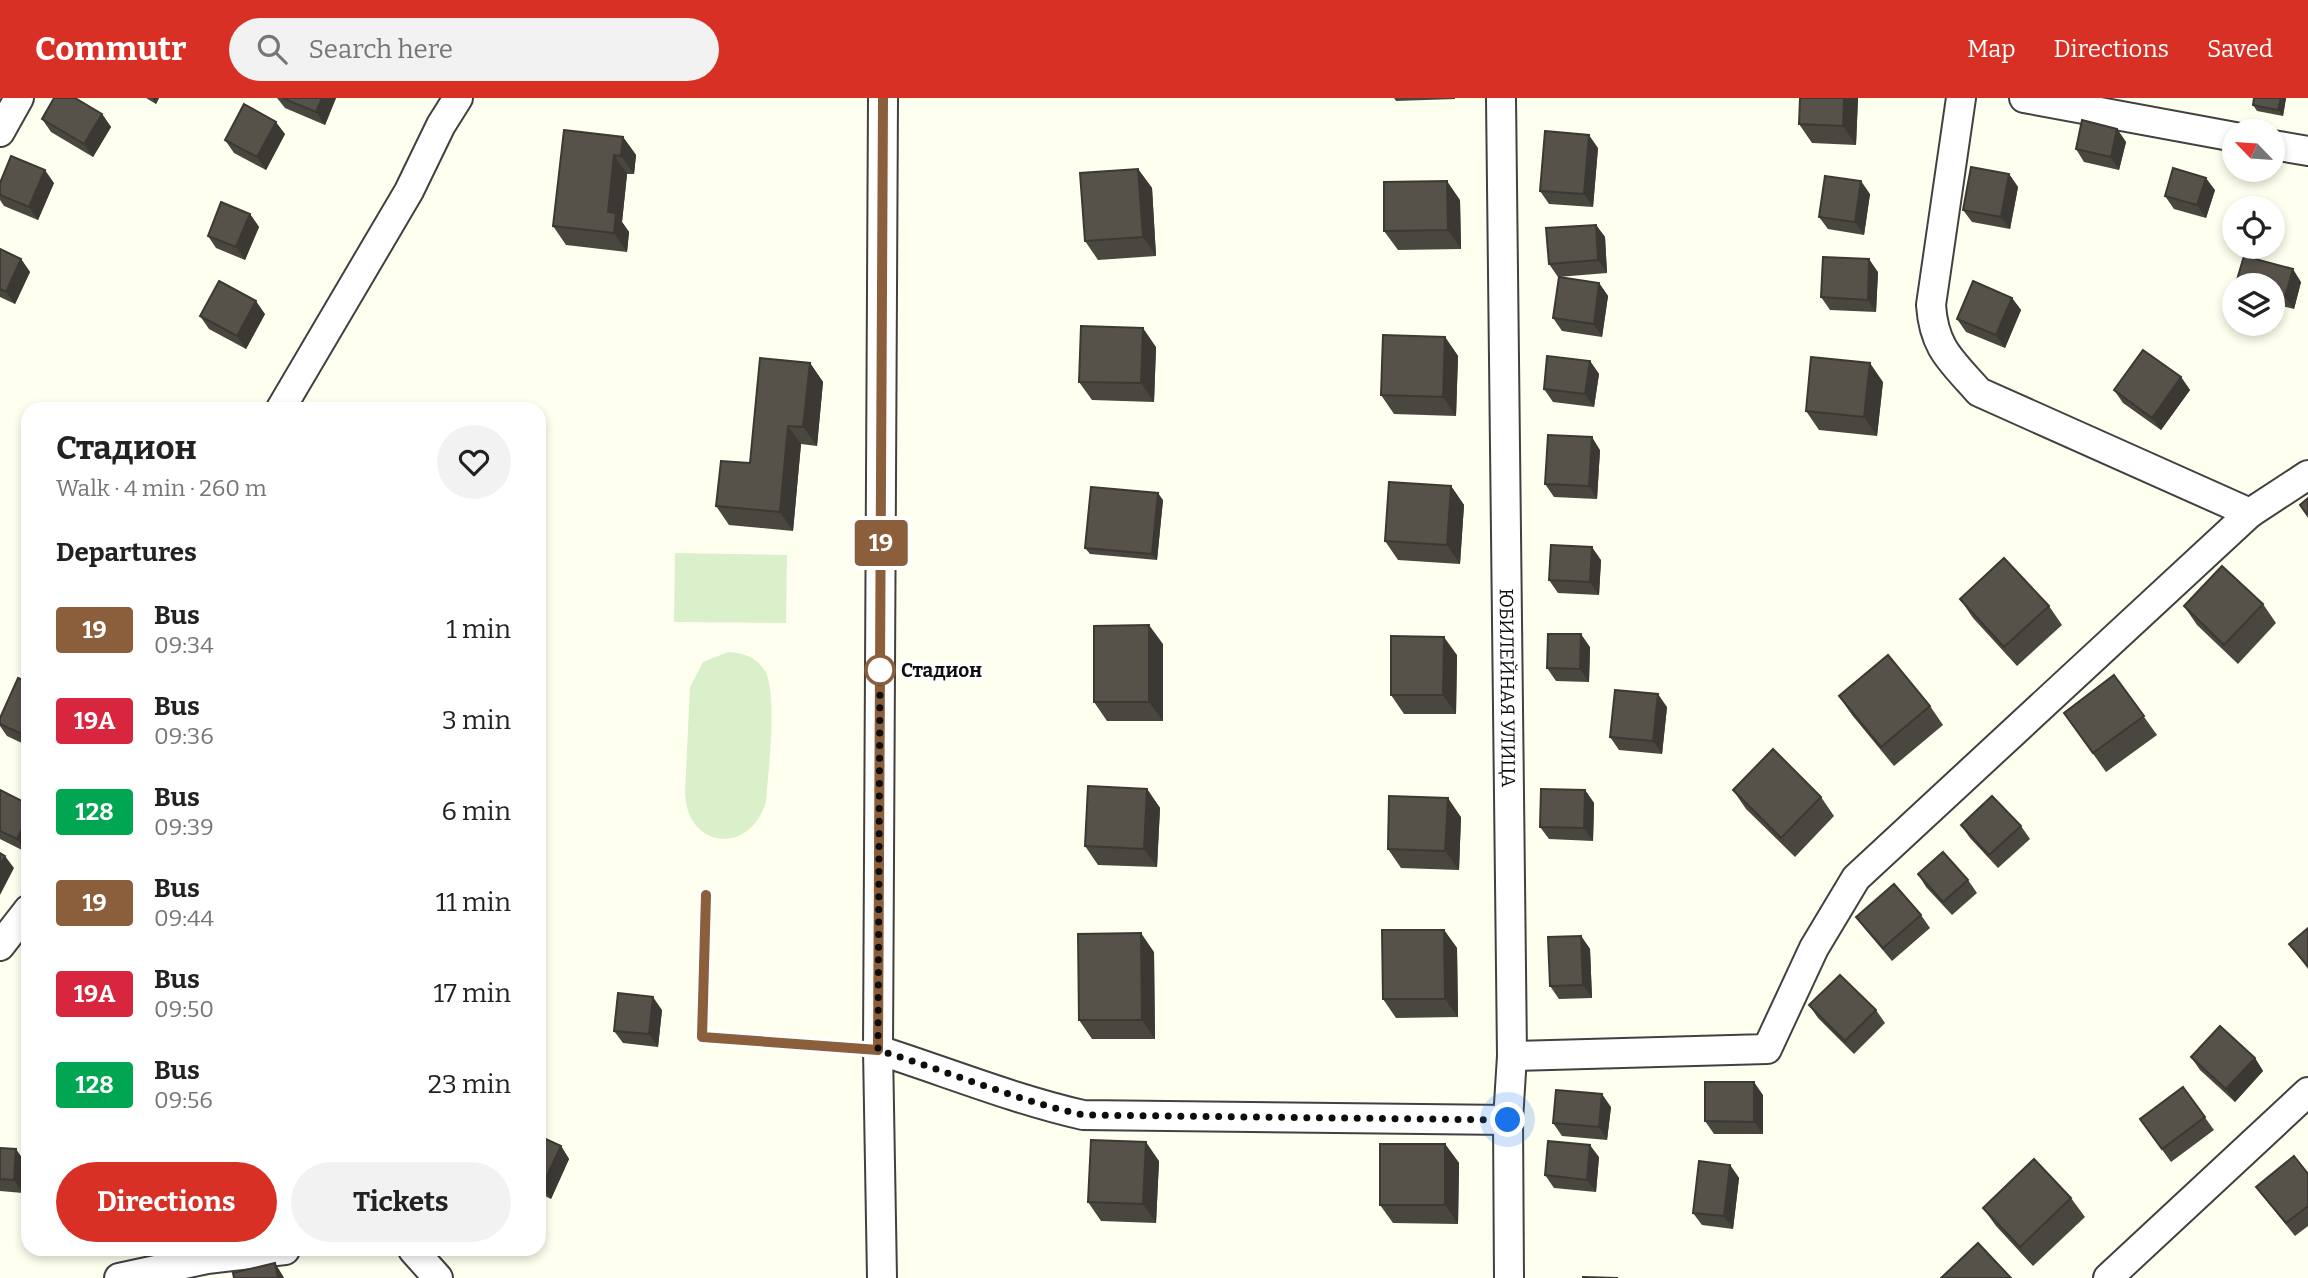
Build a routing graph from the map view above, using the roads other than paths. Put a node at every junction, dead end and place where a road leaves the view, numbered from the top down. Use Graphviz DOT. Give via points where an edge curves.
graph roads {
  1 [pos="19,98"];
  2 [pos="458,98"];
  3 [pos="883,98"];
  4 [pos="1502,98"];
  5 [pos="1961,98"];
  6 [pos="2025,98"];
  7 [pos="0,132"];
  8 [pos="2222,135"];
  9 [pos="2286,147"];
  10 [pos="2308,151"];
  11 [pos="285,402"];
  12 [pos="2308,475"];
  13 [pos="2250,513"];
  14 [pos="21,919"];
  15 [pos="0,946"];
  16 [pos="878,1050"];
  17 [pos="1512,1056"];
  18 [pos="2308,1092"];
  19 [pos="1508,1120"];
  20 [pos="233,1256"];
  21 [pos="418,1256"];
  22 [pos="119,1278"];
  23 [pos="438,1278"];
  24 [pos="882,1278"];
  25 [pos="1509,1278"];
  26 [pos="2108,1278"];
  1 -- 7 [label="street"];
  2 -- 11 [label="street"];
  3 -- 16 [label="street"];
  4 -- 17 [label="street, ЮБИЛЕЙНАЯ УЛИЦА"];
  5 -- 13 [label="street" via="1931,305 1933,332 1947,355 1979,391"];
  6 -- 8 [label="street"];
  9 -- 10 [label="street"];
  12 -- 13 [label="street"];
  13 -- 17 [label="street" via="1856,878 1814,948 1767,1049"];
  14 -- 15 [label="street"];
  16 -- 19 [label="street" via="1028,1102 1083,1115"];
  16 -- 24 [label="street"];
  17 -- 19 [label="street, ЮБИЛЕЙНАЯ УЛИЦА"];
  18 -- 26 [label="street"];
  19 -- 25 [label="street, ЮБИЛЕЙНАЯ УЛИЦА"];
  20 -- 22 [label="street"];
  21 -- 23 [label="street"];
}
